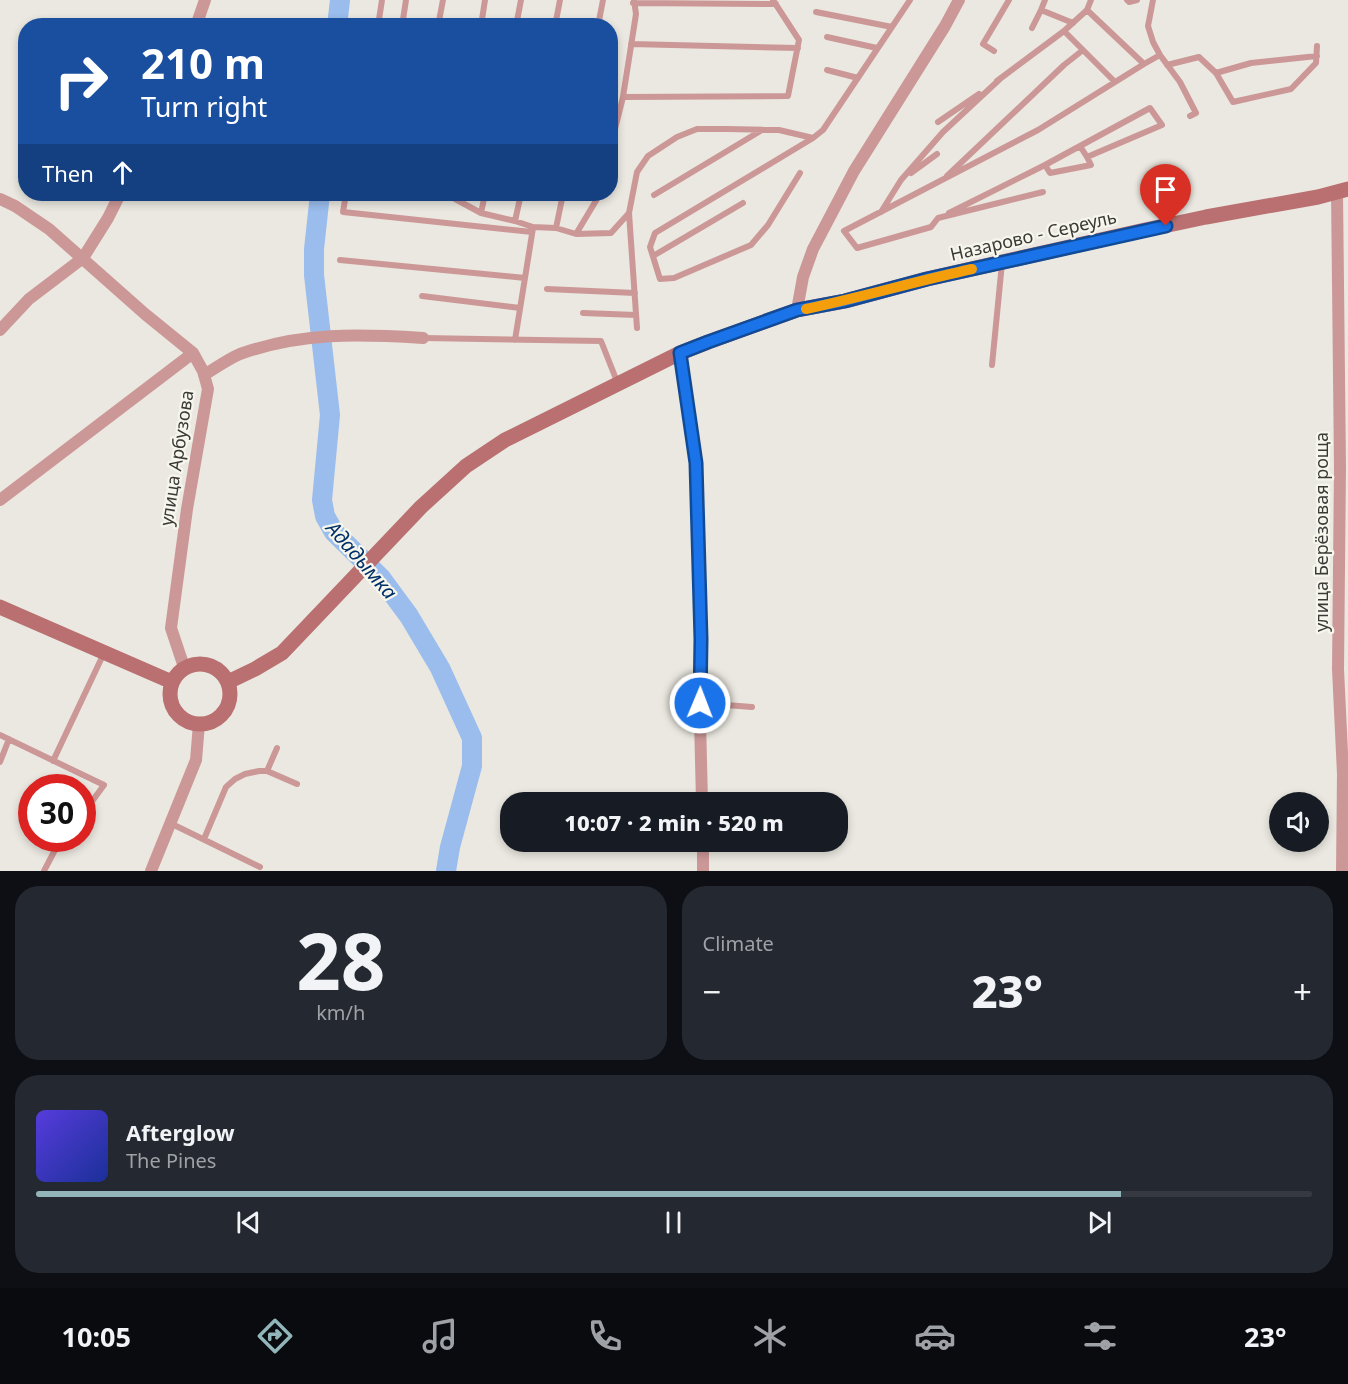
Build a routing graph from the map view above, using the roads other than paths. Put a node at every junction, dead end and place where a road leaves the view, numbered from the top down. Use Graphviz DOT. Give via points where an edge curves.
graph roads {
  1 [pos="205,0"];
  2 [pos="382,0"];
  3 [pos="406,0"];
  4 [pos="443,0"];
  5 [pos="484,0"];
  6 [pos="521,0"];
  7 [pos="560,0"];
  8 [pos="603,0"];
  9 [pos="910,0"];
  10 [pos="959,0"];
  11 [pos="1009,0"];
  12 [pos="1045,0"];
  13 [pos="1091,0"];
  14 [pos="1127,0"];
  15 [pos="1137,0"];
  16 [pos="1153,0"];
  17 [pos="634,1"];
  18 [pos="774,2"];
  19 [pos="1041,10"];
  20 [pos="1087,10"];
  21 [pos="816,12"];
  22 [pos="199,18"];
  23 [pos="379,18"];
  24 [pos="403,18"];
  25 [pos="440,18"];
  26 [pos="482,18"];
  27 [pos="518,18"];
  28 [pos="557,18"];
  29 [pos="600,18"];
  30 [pos="1073,23"];
  31 [pos="891,27"];
  32 [pos="1032,28"];
  33 [pos="1064,31"];
  34 [pos="827,37"];
  35 [pos="631,44"];
  36 [pos="1317,46"];
  37 [pos="798,48"];
  38 [pos="877,48"];
  39 [pos="1083,50"];
  40 [pos="994,51"];
  41 [pos="1160,54"];
  42 [pos="1317,56"];
  43 [pos="1144,64"];
  44 [pos="1167,64"];
  45 [pos="826,70"];
  46 [pos="1216,73"];
  47 [pos="858,78"];
  48 [pos="1000,79"];
  49 [pos="1115,82"];
  50 [pos="623,97"];
  51 [pos="1190,116"];
  52 [pos="618,117"];
  53 [pos="938,122"];
  54 [pos="762,130"];
  55 [pos="813,138"];
  56 [pos="1080,146"];
  57 [pos="937,154"];
  58 [pos="1087,157"];
  59 [pos="1046,165"];
  60 [pos="800,173"];
  61 [pos="901,180"];
  62 [pos="941,181"];
  63 [pos="1343,191"];
  64 [pos="1043,192"];
  65 [pos="654,195"];
  66 [pos="0,198"];
  67 [pos="116,201"];
  68 [pos="345,201"];
  69 [pos="459,201"];
  70 [pos="483,201"];
  71 [pos="519,201"];
  72 [pos="562,201"];
  73 [pos="596,201"];
  74 [pos="743,203"];
  75 [pos="881,212"];
  76 [pos="481,213"];
  77 [pos="629,213"];
  78 [pos="938,218"];
  79 [pos="515,221"];
  80 [pos="556,228"];
  81 [pos="533,229"];
  82 [pos="576,234"];
  83 [pos="653,256"];
  84 [pos="83,258"];
  85 [pos="340,260"];
  86 [pos="1002,262"];
  87 [pos="525,278"];
  88 [pos="547,289"];
  89 [pos="635,293"];
  90 [pos="422,296"];
  91 [pos="520,308"];
  92 [pos="797,310"];
  93 [pos="583,313"];
  94 [pos="636,315"];
  95 [pos="637,328"];
  96 [pos="0,330"];
  97 [pos="423,338"];
  98 [pos="514,340"];
  99 [pos="194,353"];
  100 [pos="680,353"];
  101 [pos="992,365"];
  102 [pos="204,375"];
  103 [pos="618,384"];
  104 [pos="0,500"];
  105 [pos="1344,523"];
  106 [pos="0,607"];
  107 [pos="104,652"];
  108 [pos="184,667"];
  109 [pos="171,682"];
  110 [pos="228,682"];
  111 [pos="1344,691"];
  112 [pos="700,703"];
  113 [pos="752,707"];
  114 [pos="199,724"];
  115 [pos="0,735"];
  116 [pos="9,739"];
  117 [pos="278,748"];
  118 [pos="53,761"];
  119 [pos="0,762"];
  120 [pos="267,771"];
  121 [pos="81,774"];
  122 [pos="96,781"];
  123 [pos="297,784"];
  124 [pos="702,792"];
  125 [pos="96,796"];
  126 [pos="1345,815"];
  127 [pos="170,823"];
  128 [pos="204,839"];
  129 [pos="54,852"];
  130 [pos="703,852"];
  131 [pos="259,869"];
  132 [pos="44,871"];
  133 [pos="151,871"];
  134 [pos="267,871"];
  135 [pos="703,871"];
  136 [pos="1342,871"];
  1 -- 22 [label="street"];
  2 -- 23 [label="lane"];
  3 -- 24 [label="lane"];
  4 -- 25 [label="lane"];
  5 -- 26 [label="lane"];
  6 -- 27 [label="lane"];
  7 -- 28 [label="lane"];
  8 -- 29 [label="lane"];
  9 -- 31 [label="lane"];
  10 -- 92 [label="street" via="854,171 813,249"];
  11 -- 40 [label="lane" via="982,44"];
  12 -- 19 [label="lane"];
  13 -- 20 [label="lane"];
  14 -- 15 [label="lane"];
  16 -- 41 [label="lane" via="1148,26"];
  17 -- 18 [label="lane"];
  17 -- 35 [label="lane"];
  18 -- 37 [label="lane" via="799,40"];
  19 -- 30 [label="lane"];
  19 -- 32 [label="lane"];
  20 -- 30 [label="lane"];
  20 -- 43 [label="lane"];
  21 -- 31 [label="lane"];
  30 -- 33 [label="lane"];
  31 -- 38 [label="lane"];
  33 -- 39 [label="lane"];
  33 -- 48 [label="lane"];
  34 -- 38 [label="lane"];
  35 -- 37 [label="lane"];
  35 -- 50 [label="lane"];
  36 -- 42 [label="lane"];
  37 -- 50 [label="lane" via="788,96"];
  38 -- 47 [label="lane"];
  39 -- 49 [label="lane"];
  39 -- 62 [label="lane"];
  41 -- 43 [label="lane"];
  41 -- 44 [label="lane"];
  42 -- 46 [label="lane" via="1251,63"];
  42 -- 46 [label="lane" via="1316,63 1291,89 1233,102"];
  43 -- 49 [label="lane"];
  44 -- 46 [label="lane" via="1199,57"];
  44 -- 51 [label="lane" via="1196,113"];
  45 -- 47 [label="lane"];
  47 -- 55 [label="lane" via="823,130"];
  48 -- 53 [label="lane"];
  48 -- 61 [label="lane" via="943,132"];
  49 -- 62 [label="lane" via="1038,130"];
  50 -- 52 [label="lane"];
  54 -- 55 [label="lane"];
  54 -- 65 [label="lane"];
  54 -- 77 [label="lane" via="697,129 677,137 648,156 637,172"];
  55 -- 83 [label="lane" via="656,233 650,247"];
  56 -- 58 [label="lane"];
  56 -- 58 [label="lane" via="1150,108 1162,125"];
  56 -- 59 [label="lane"];
  57 -- 61 [label="lane"];
  58 -- 59 [label="lane" via="1090,165 1050,173"];
  59 -- 78 [label="lane"];
  60 -- 83 [label="lane" via="751,245 674,278 660,279"];
  61 -- 75 [label="lane"];
  62 -- 75 [label="lane"];
  63 -- 86 [label="street, Назарово - Сереуль"];
  63 -- 105 [label="street, улица Берёзовая роща" via="1340,467"];
  64 -- 78 [label="lane"];
  66 -- 84 [label="street" via="49,229"];
  67 -- 84 [label="street"];
  68 -- 81 [label="lane" via="343,212"];
  69 -- 76 [label="lane"];
  70 -- 76 [label="lane"];
  71 -- 79 [label="lane"];
  72 -- 80 [label="lane"];
  73 -- 82 [label="lane"];
  74 -- 83 [label="lane"];
  75 -- 78 [label="lane" via="844,231 857,248 931,227"];
  76 -- 79 [label="lane"];
  77 -- 82 [label="lane" via="611,233"];
  77 -- 89 [label="lane"];
  79 -- 81 [label="lane"];
  80 -- 81 [label="lane"];
  80 -- 82 [label="lane"];
  81 -- 87 [label="lane"];
  84 -- 96 [label="street" via="29,298"];
  84 -- 99 [label="street"];
  85 -- 87 [label="lane"];
  86 -- 92 [label="street, Назарово - Сереуль"];
  86 -- 101 [label="lane"];
  87 -- 91 [label="lane"];
  88 -- 89 [label="lane"];
  89 -- 94 [label="lane"];
  90 -- 91 [label="lane"];
  91 -- 98 [label="lane"];
  92 -- 100 [label="street, Назарово - Сереуль"];
  93 -- 94 [label="lane"];
  94 -- 95 [label="lane"];
  97 -- 98 [label="lane"];
  97 -- 102 [label="street" via="337,335 285,341 238,355"];
  98 -- 103 [label="lane" via="601,341"];
  99 -- 102 [label="street, улица Арбузова"];
  99 -- 104 [label="street, улица Арбузова"];
  100 -- 103 [label="street, Назарово - Сереуль"];
  100 -- 112 [label="street" via="696,463"];
  102 -- 108 [label="street, улица Арбузова" via="208,389 171,628"];
  103 -- 110 [label="street, Назарово - Сереуль" via="505,440 466,466 421,507 282,653"];
  105 -- 111 [label="street, улица Берёзовая роща" via="1338,669"];
  106 -- 107 [label="street"];
  107 -- 109 [label="street"];
  107 -- 118 [label="lane"];
  108 -- 109 [label="street"];
  108 -- 110 [label="street" via="208,664"];
  109 -- 114 [label="street" via="169,692 174,710 186,721"];
  110 -- 114 [label="street" via="230,695 225,710 213,721"];
  111 -- 126 [label="street, улица Берёзовая роща"];
  112 -- 113 [label="lane"];
  112 -- 124 [label="street"];
  114 -- 127 [label="street" via="196,760"];
  115 -- 116 [label="lane"];
  116 -- 118 [label="lane"];
  116 -- 119 [label="lane"];
  117 -- 120 [label="lane"];
  118 -- 121 [label="lane"];
  120 -- 123 [label="lane"];
  120 -- 128 [label="lane" via="246,774 226,787"];
  122 -- 125 [label="lane" via="104,785"];
  126 -- 136 [label="street, улица Берёзовая роща"];
  127 -- 128 [label="lane"];
  127 -- 133 [label="street"];
  128 -- 131 [label="lane"];
  129 -- 132 [label="lane"];
  130 -- 135 [label="street"];
  131 -- 134 [label="lane"];
}
